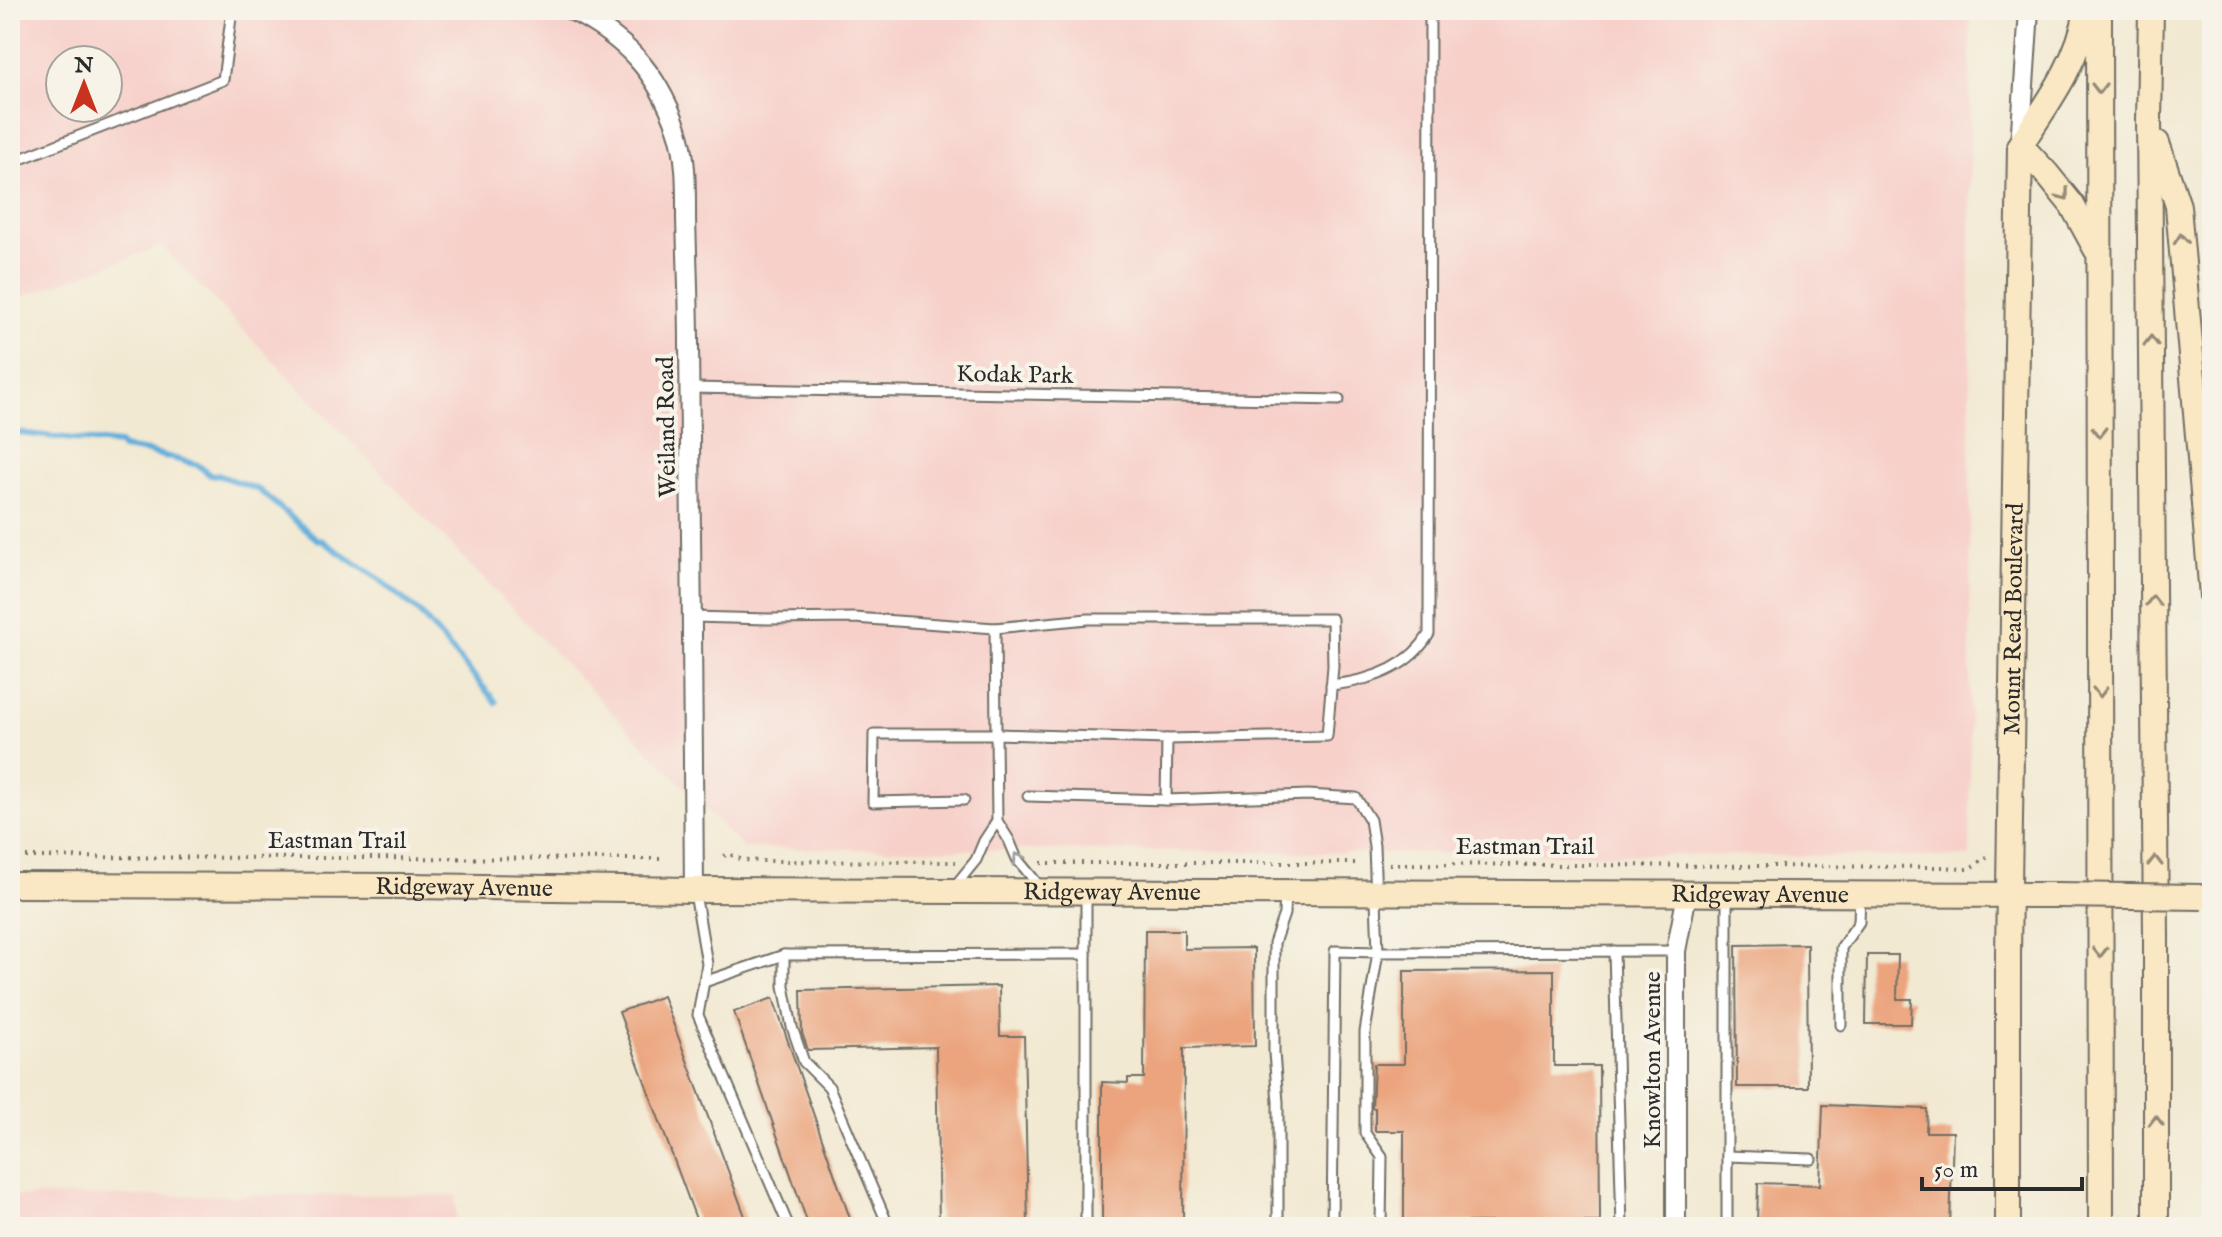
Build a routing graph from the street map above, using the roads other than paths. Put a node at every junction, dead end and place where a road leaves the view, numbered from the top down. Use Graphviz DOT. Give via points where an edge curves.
graph roads {
  1 [pos="232,10"];
  2 [pos="571,10"];
  3 [pos="1430,10"];
  4 [pos="2029,10"];
  5 [pos="2087,10"];
  6 [pos="2099,10"];
  7 [pos="2151,10"];
  8 [pos="2149,121"];
  9 [pos="2020,145"];
  10 [pos="10,163"];
  11 [pos="2098,252"];
  12 [pos="690,388"];
  13 [pos="1339,400"];
  14 [pos="2212,596"];
  15 [pos="692,617"];
  16 [pos="995,628"];
  17 [pos="1331,685"];
  18 [pos="996,734"];
  19 [pos="1167,739"];
  20 [pos="1028,796"];
  21 [pos="964,800"];
  22 [pos="1166,800"];
  23 [pos="997,821"];
  24 [pos="10,885"];
  25 [pos="694,890"];
  26 [pos="950,891"];
  27 [pos="1044,891"];
  28 [pos="1086,892"];
  29 [pos="1285,892"];
  30 [pos="1375,893"];
  31 [pos="1687,894"];
  32 [pos="1727,894"];
  33 [pos="1860,895"];
  34 [pos="2010,897"];
  35 [pos="2207,897"];
  36 [pos="1614,951"];
  37 [pos="1676,951"];
  38 [pos="1378,952"];
  39 [pos="1086,954"];
  40 [pos="784,955"];
  41 [pos="704,982"];
  42 [pos="1841,1025"];
  43 [pos="1727,1156"];
  44 [pos="1811,1159"];
  45 [pos="888,1225"];
  46 [pos="789,1227"];
  47 [pos="1086,1227"];
  48 [pos="1278,1227"];
  49 [pos="1332,1227"];
  50 [pos="1381,1227"];
  51 [pos="1622,1227"];
  52 [pos="1676,1227"];
  53 [pos="1727,1227"];
  54 [pos="2008,1227"];
  55 [pos="2101,1227"];
  56 [pos="2156,1227"];
  1 -- 10 [label="lane" via="223,80"];
  2 -- 12 [label="street, Weiland Road" via="624,43 643,64 678,131 685,171"];
  3 -- 17 [label="lane" via="1429,634 1409,657 1386,671"];
  4 -- 9 [label="street, Mount Read Boulevard"];
  5 -- 9 [label="main road" via="2068,71"];
  6 -- 11 [label="main road, one-way"];
  7 -- 8 [label="main road"];
  14 -- 8 [label="main road, one-way" via="2178,206"];
  56 -- 8 [label="main road, one-way"];
  9 -- 11 [label="main road, one-way" via="2072,205"];
  9 -- 34 [label="main road, Mount Read Boulevard"];
  11 -- 55 [label="main road, one-way"];
  12 -- 13 [label="lane, Kodak Park"];
  12 -- 15 [label="street, Weiland Road"];
  15 -- 16 [label="lane" via="854,618"];
  15 -- 25 [label="street, Weiland Road"];
  16 -- 17 [label="lane" via="1088,619 1332,619"];
  16 -- 18 [label="lane"];
  17 -- 19 [label="lane" via="1327,736"];
  18 -- 19 [label="lane"];
  18 -- 21 [label="lane" via="874,734 873,802"];
  18 -- 23 [label="lane"];
  19 -- 22 [label="lane"];
  20 -- 22 [label="lane"];
  22 -- 30 [label="lane" via="1356,798 1370,820"];
  23 -- 26 [label="lane" via="976,860"];
  27 -- 23 [label="lane, one-way" via="1017,859"];
  24 -- 25 [label="main road, Ridgeway Avenue"];
  25 -- 26 [label="main road, Ridgeway Avenue"];
  25 -- 41 [label="lane" via="707,964"];
  26 -- 27 [label="main road, Ridgeway Avenue"];
  27 -- 28 [label="main road, Ridgeway Avenue"];
  28 -- 29 [label="main road, Ridgeway Avenue"];
  28 -- 39 [label="lane"];
  29 -- 30 [label="main road, Ridgeway Avenue"];
  29 -- 48 [label="lane" via="1274,943"];
  30 -- 31 [label="main road, Ridgeway Avenue"];
  30 -- 38 [label="lane"];
  31 -- 32 [label="main road, Ridgeway Avenue"];
  31 -- 37 [label="street, Knowlton Avenue"];
  32 -- 33 [label="main road, Ridgeway Avenue"];
  32 -- 43 [label="lane"];
  33 -- 34 [label="main road, Ridgeway Avenue"];
  33 -- 42 [label="lane" via="1859,922 1841,948"];
  34 -- 35 [label="main road, Ridgeway Avenue, bridge"];
  34 -- 54 [label="main road, Mount Read Boulevard"];
  36 -- 37 [label="lane"];
  36 -- 38 [label="lane"];
  36 -- 51 [label="lane"];
  37 -- 52 [label="street, Knowlton Avenue"];
  38 -- 49 [label="lane" via="1335,951"];
  38 -- 50 [label="lane" via="1365,1032 1365,1133 1382,1157"];
  39 -- 40 [label="lane"];
  39 -- 47 [label="lane"];
  40 -- 41 [label="lane"];
  40 -- 45 [label="lane" via="784,986 804,1062 829,1087"];
  41 -- 46 [label="lane" via="698,1015"];
  43 -- 44 [label="lane"];
  43 -- 53 [label="lane"];
}
